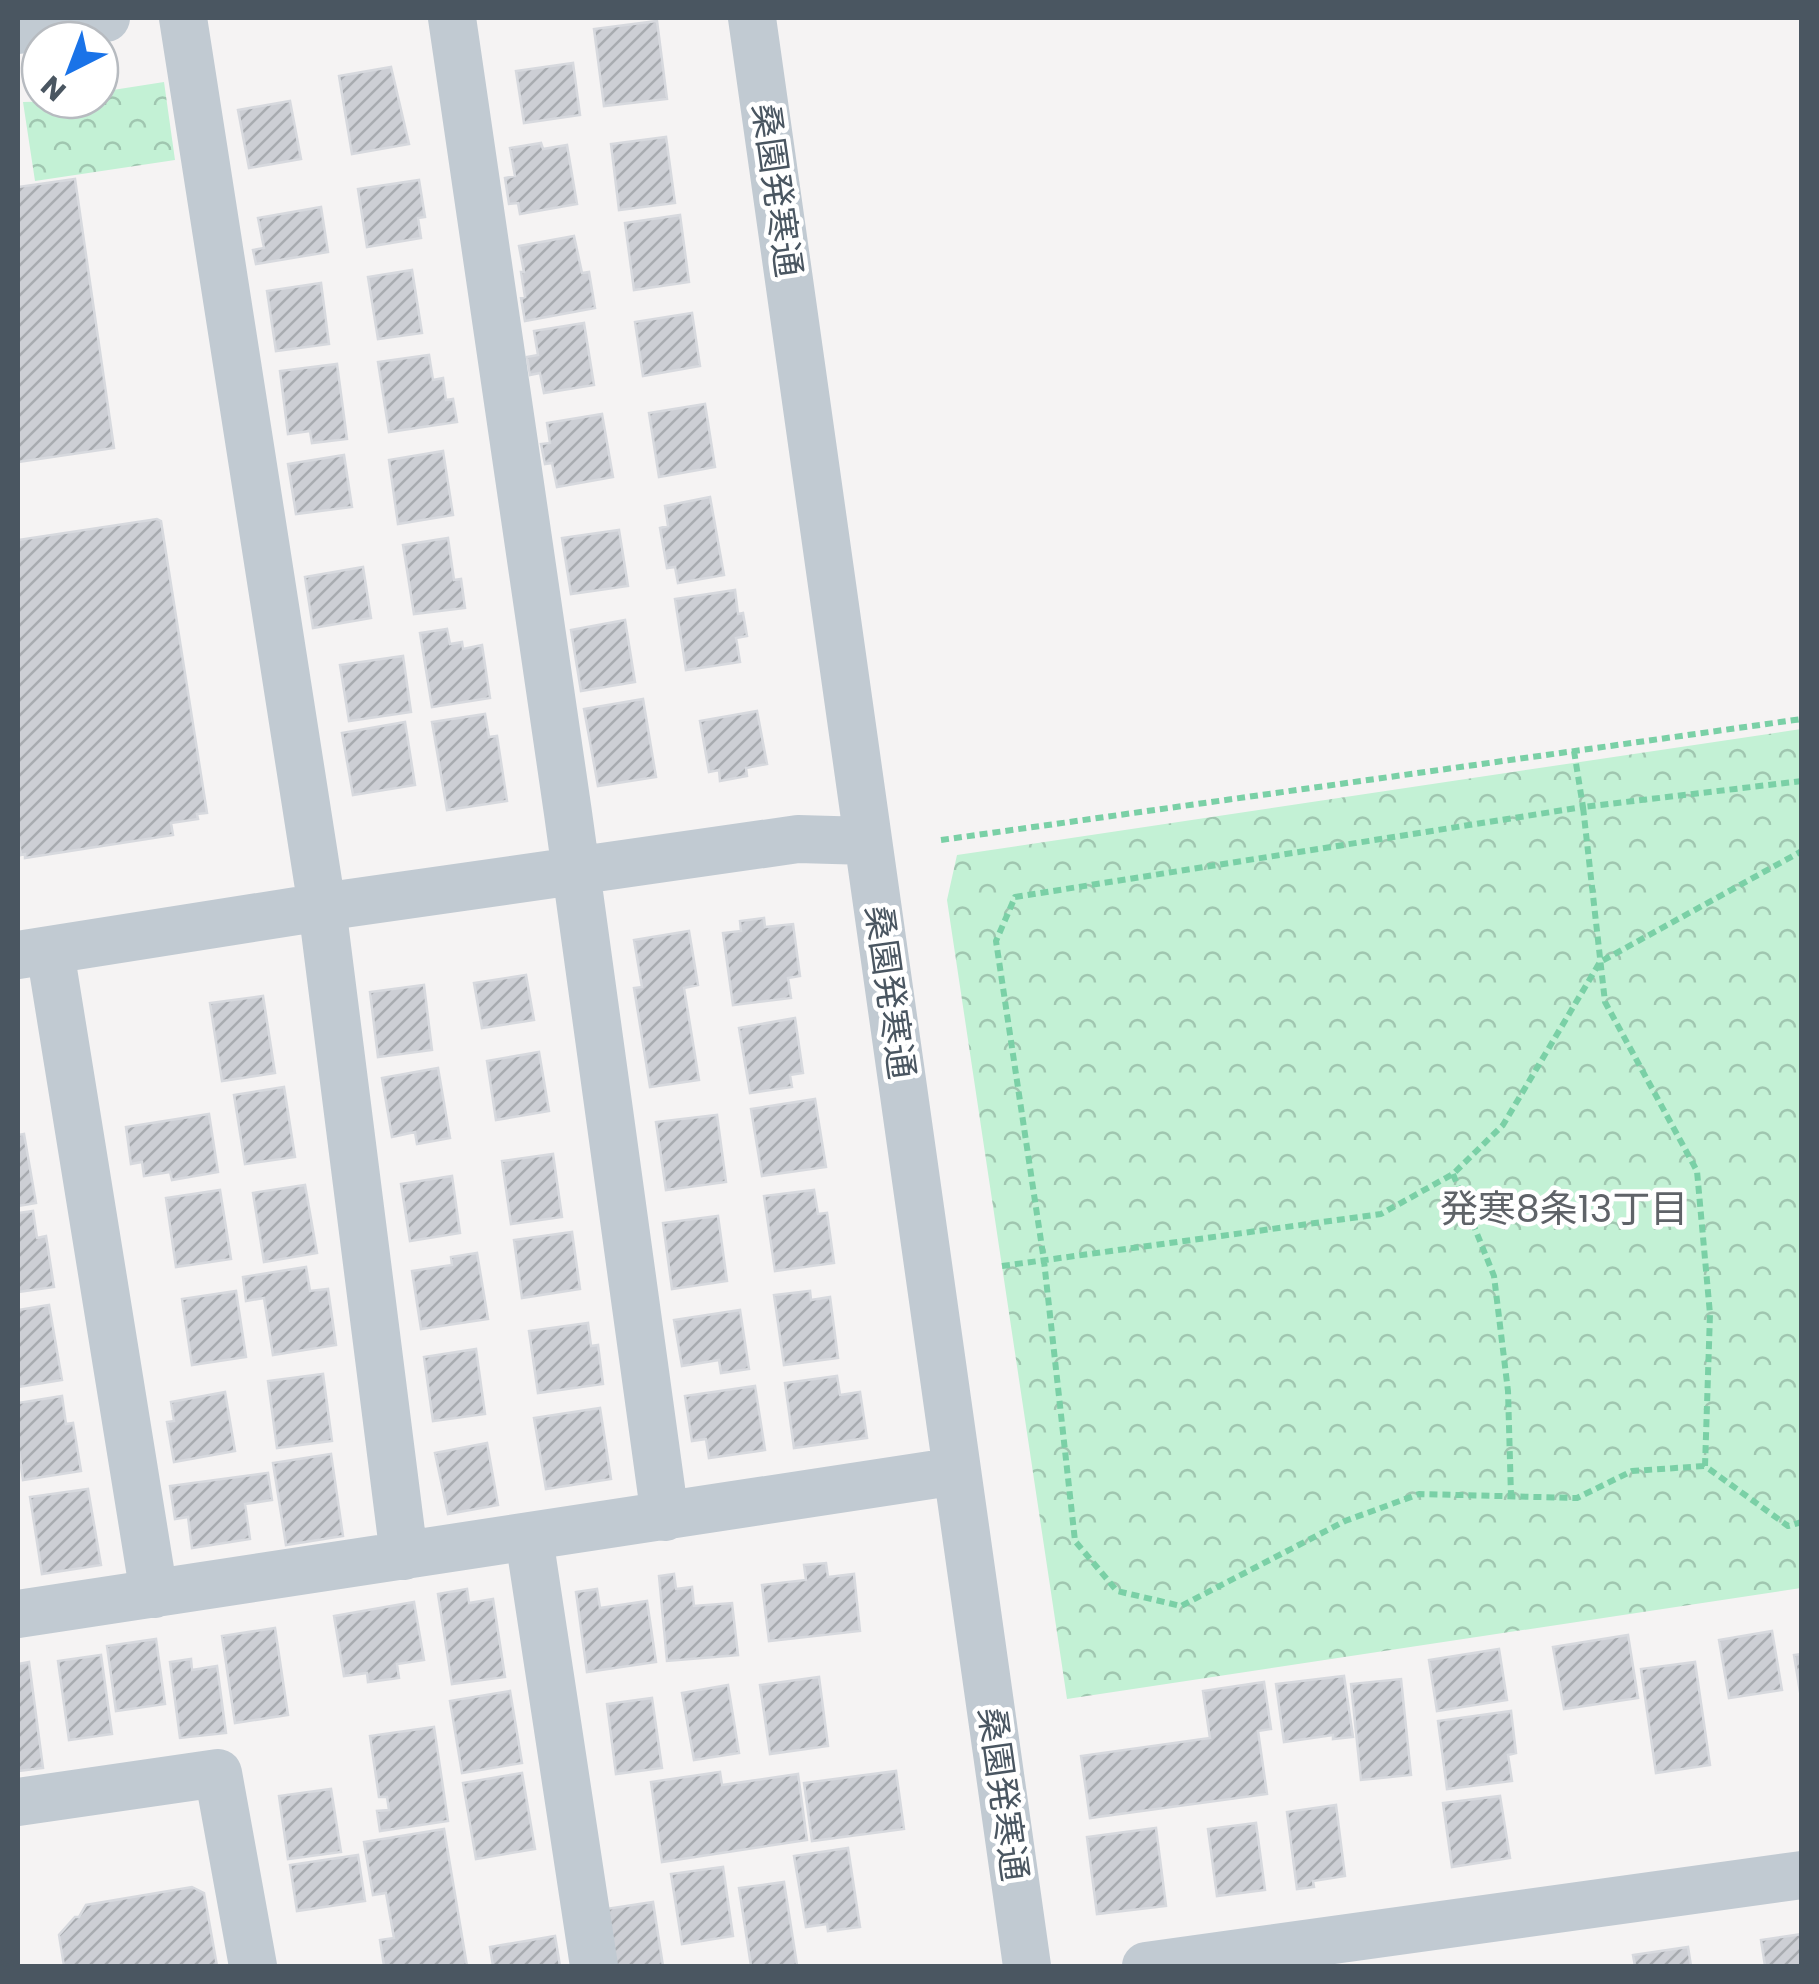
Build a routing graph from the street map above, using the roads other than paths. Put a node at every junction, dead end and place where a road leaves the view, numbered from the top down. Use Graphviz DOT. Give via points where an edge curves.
graph roads {
  1 [pos="106,18"];
  2 [pos="183,18"];
  3 [pos="452,18"];
  4 [pos="752,18"];
  5 [pos="18,30"];
  6 [pos="868,841"];
  7 [pos="576,872"];
  8 [pos="322,907"];
  9 [pos="34,953"];
  10 [pos="957,1471"];
  11 [pos="666,1516"];
  12 [pos="529,1538"];
  13 [pos="404,1556"];
  14 [pos="154,1594"];
  15 [pos="18,1614"];
  16 [pos="18,1802"];
  17 [pos="1802,1875"];
  18 [pos="253,1966"];
  19 [pos="594,1966"];
  20 [pos="1028,1966"];
  21 [pos="1146,1966"];
  1 -- 5 [label="street"];
  2 -- 8 [label="street"];
  3 -- 7 [label="street"];
  4 -- 6 [label="street, 桑園発寒通"];
  6 -- 7 [label="street" via="798,840"];
  6 -- 10 [label="street, 桑園発寒通"];
  7 -- 8 [label="street"];
  7 -- 11 [label="street"];
  8 -- 9 [label="street"];
  8 -- 13 [label="street"];
  9 -- 14 [label="street"];
  10 -- 11 [label="street"];
  10 -- 20 [label="street, 桑園発寒通"];
  11 -- 12 [label="street"];
  12 -- 13 [label="street"];
  12 -- 19 [label="street"];
  13 -- 14 [label="street"];
  14 -- 15 [label="street"];
  16 -- 18 [label="street" via="218,1773"];
  17 -- 21 [label="street"];
}
